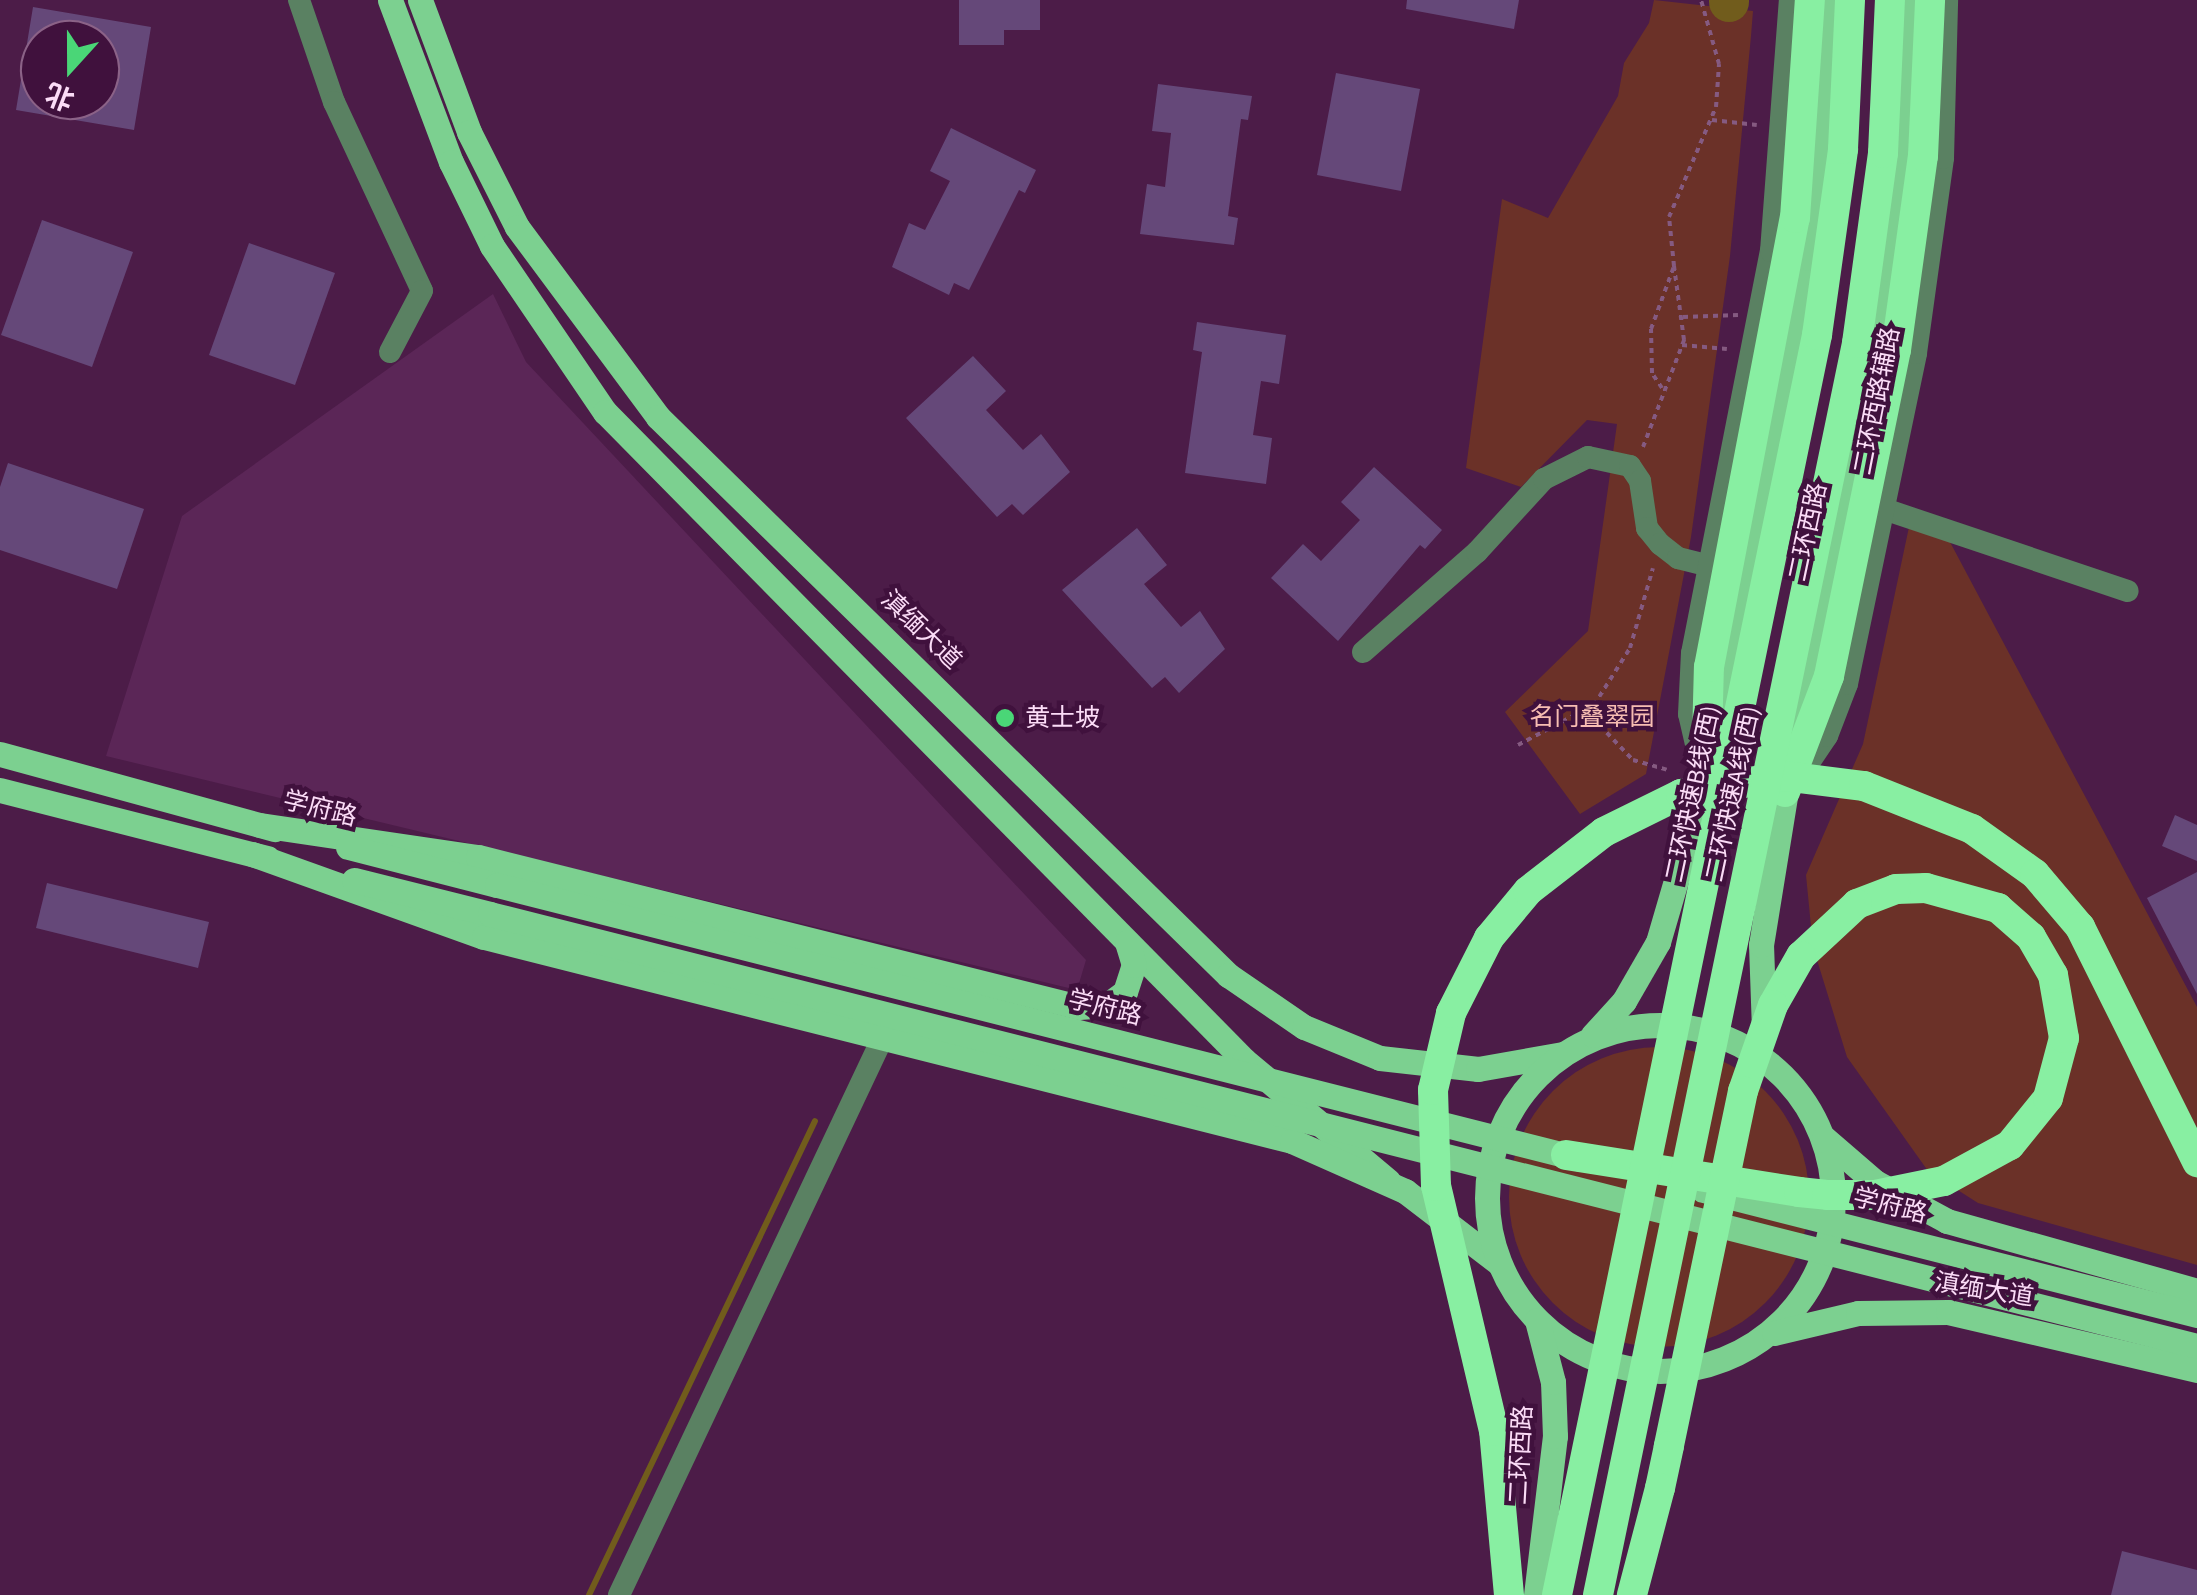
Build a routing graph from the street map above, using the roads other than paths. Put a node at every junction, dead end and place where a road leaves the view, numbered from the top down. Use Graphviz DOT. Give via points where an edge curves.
graph roads {
  1 [pos="299,0"];
  2 [pos="390,0"];
  3 [pos="420,0"];
  4 [pos="1790,0"];
  5 [pos="1810,0"];
  6 [pos="1830,0"];
  7 [pos="1850,0"];
  8 [pos="1890,0"];
  9 [pos="1910,0"];
  10 [pos="1930,0"];
  11 [pos="1947,0"];
  12 [pos="390,352"];
  13 [pos="1876,499"];
  14 [pos="1709,566"];
  15 [pos="2128,591"];
  16 [pos="1363,652"];
  17 [pos="0,754"];
  18 [pos="1706,778"];
  19 [pos="0,790"];
  20 [pos="1785,792"];
  21 [pos="260,825"];
  22 [pos="252,854"];
  23 [pos="1122,934"];
  24 [pos="1028,996"];
  25 [pos="883,1037"];
  26 [pos="1574,1047"];
  27 [pos="1012,1070"];
  28 [pos="1779,1072"];
  29 [pos="1822,1136"];
  30 [pos="1566,1156"];
  31 [pos="2197,1162"];
  32 [pos="1388,1181"];
  33 [pos="1980,1235"];
  34 [pos="1499,1263"];
  35 [pos="2197,1291"];
  36 [pos="1966,1314"];
  37 [pos="2197,1315"];
  38 [pos="1536,1320"];
  39 [pos="1761,1340"];
  40 [pos="2197,1346"];
  41 [pos="1717,1362"];
  42 [pos="2197,1370"];
  43 [pos="619,1595"];
  44 [pos="1508,1595"];
  45 [pos="1536,1595"];
  46 [pos="1558,1595"];
  47 [pos="1572,1595"];
  48 [pos="1598,1595"];
  49 [pos="1619,1595"];
  50 [pos="1632,1595"];
  1 -- 12 [label="street" via="334,102 422,290"];
  2 -- 23 [label="main road" via="451,162 492,246 605,412"];
  3 -- 26 [label="main road, 滇缅大道" via="469,132 517,228 658,417 1228,975 1304,1028 1393,1060 1478,1069"];
  4 -- 14 [label="street" via="1785,128 1760,314"];
  5 -- 18 [label="highway" via="1804,145 1787,272 1710,667"];
  6 -- 18 [label="main road, 二环西路" via="1810,258"];
  7 -- 46 [label="highway, 二环快速B线(西), bridge" via="1840,186 1818,336"];
  8 -- 48 [label="highway, 二环快速A线(西), bridge" via="1883,152 1857,342"];
  9 -- 20 [label="main road, 二环西路" via="1903,154 1886,288"];
  10 -- 13 [label="highway" via="1914,234"];
  11 -- 13 [label="street, 二环西路辅路" via="1948,76 1934,237"];
  13 -- 15 [label="street"];
  13 -- 20 [label="highway" via="1829,676"];
  14 -- 16 [label="street" via="1678,558 1647,528 1640,481 1630,466 1588,457 1560,466 1477,552"];
  14 -- 18 [label="street" via="1688,701"];
  17 -- 21 [label="main road, 学府路"];
  18 -- 20 [label="main road" via="1717,802 1742,814 1770,810"];
  18 -- 26 [label="main road, 二环西路" via="1658,942 1624,1001"];
  19 -- 22 [label="main road"];
  20 -- 28 [label="main road, 二环西路" via="1760,983 1764,1033"];
  21 -- 24 [label="main road" via="478,856"];
  21 -- 30 [label="main road, 学府路, bridge"];
  22 -- 25 [label="main road" via="462,930"];
  22 -- 40 [label="main road, bridge"];
  23 -- 24 [label="main road" via="1134,973 1114,1002 1079,1007"];
  23 -- 32 [label="main road" via="1274,1090"];
  24 -- 27 [label="main road" via="1045,1016 1045,1042 1031,1064"];
  25 -- 27 [label="main road"];
  25 -- 43 [label="street"];
  26 -- 28 [label="main road" via="1636,1027 1687,1027 1736,1042"];
  26 -- 34 [label="main road" via="1525,1088 1492,1151 1487,1219"];
  27 -- 32 [label="main road" via="1292,1141"];
  28 -- 29 [label="main road"];
  29 -- 33 [label="main road, 滇缅大道" via="1888,1191"];
  29 -- 39 [label="main road" via="1834,1186 1830,1237 1811,1285"];
  30 -- 37 [label="main road, 学府路, bridge"];
  30 -- 50 [label="highway, bridge" via="1721,1180 1741,1183 1780,1189 1799,1192 1827,1195 1875,1196 1944,1181 2010,1145 2048,1098 2064,1038 2054,974 2032,937 1998,908 1926,888 1896,889 1857,904 1801,956 1768,1014 1743,1092 1735,1129 1728,1166 1724,1185 1689,1353 1660,1488"];
  31 -- 44 [label="highway, bridge" via="2080,927 2034,874 1972,829 1877,790 1784,776 1706,786 1604,832 1528,891 1489,938 1451,1013 1433,1090 1436,1186 1494,1431"];
  32 -- 34 [label="main road" via="1450,1220"];
  33 -- 35 [label="main road, 滇缅大道"];
  33 -- 36 [label="main road" via="1950,1242 1934,1268 1942,1298"];
  34 -- 38 [label="main road"];
  36 -- 39 [label="main road, 滇缅大道" via="1858,1313"];
  36 -- 42 [label="main road, 滇缅大道"];
  38 -- 41 [label="main road" via="1574,1349 1620,1367 1669,1371"];
  38 -- 45 [label="main road, 二环西路" via="1553,1382 1555,1436"];
  39 -- 41 [label="main road"];
  41 -- 49 [label="main road" via="1663,1458"];
  46 -- 47 [label="main road"];
}
